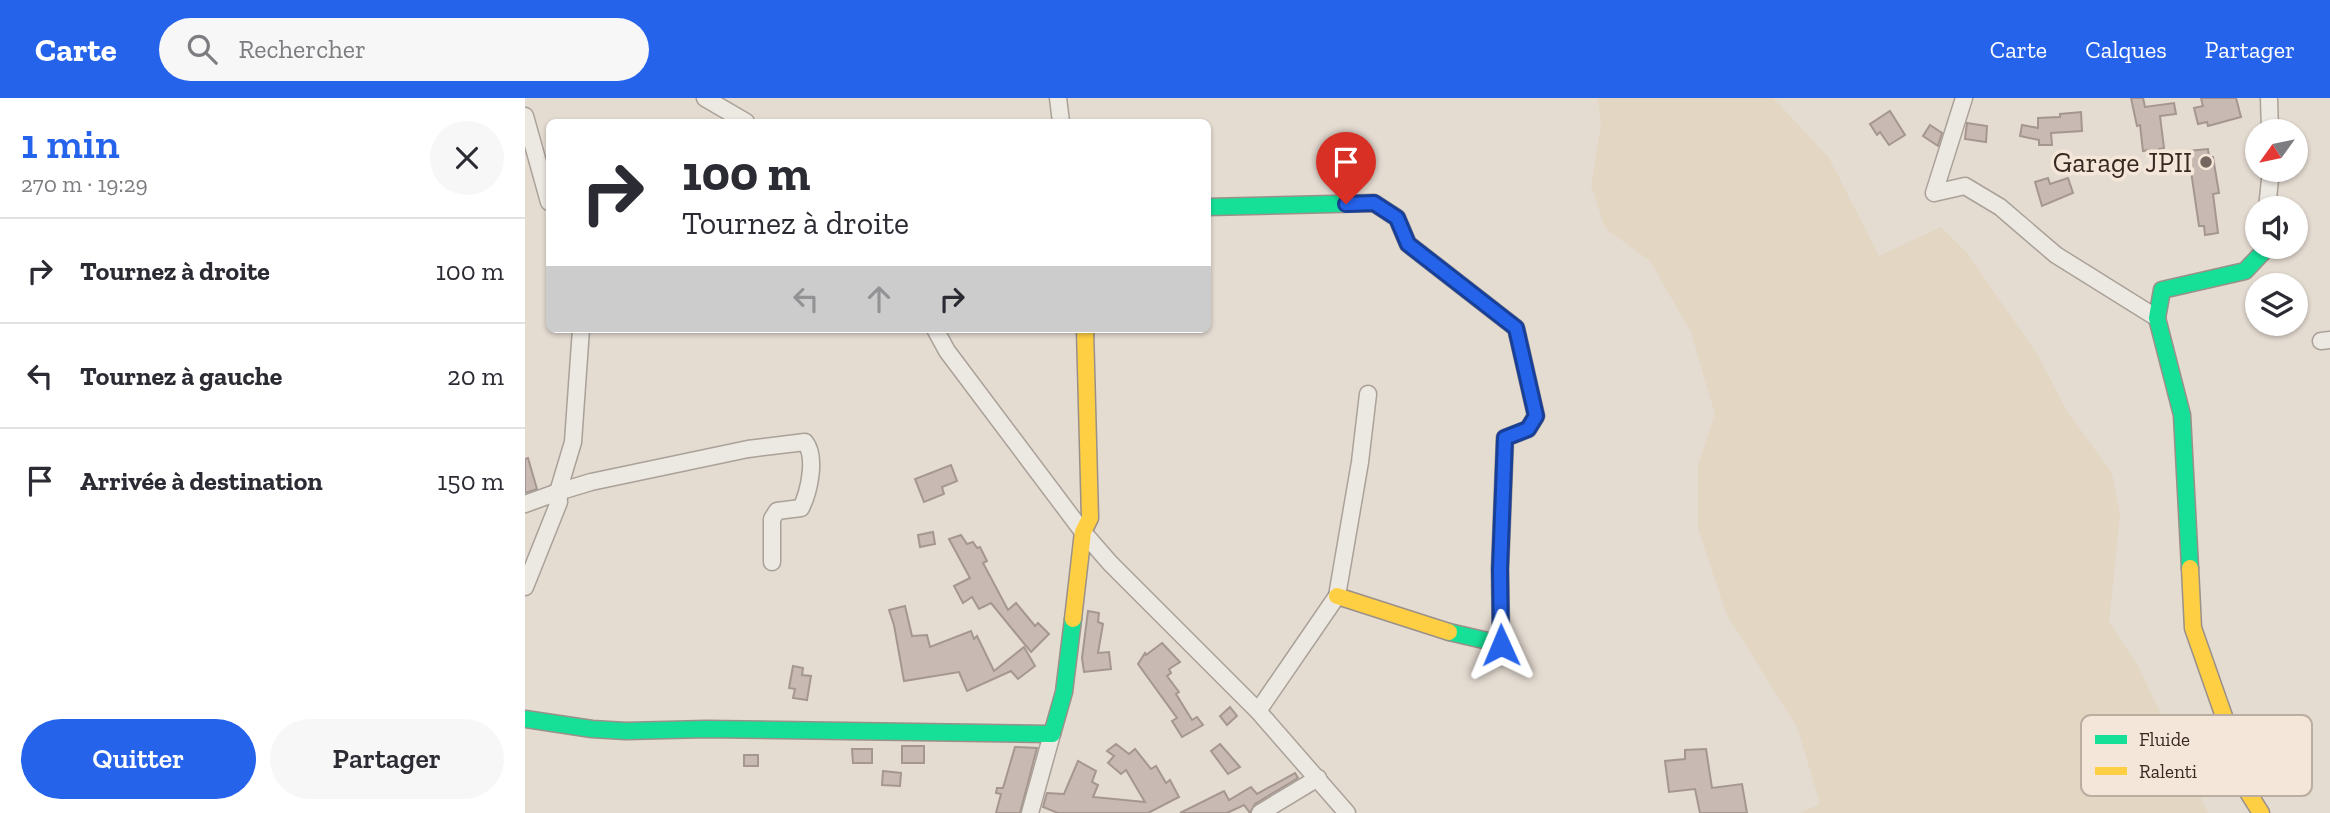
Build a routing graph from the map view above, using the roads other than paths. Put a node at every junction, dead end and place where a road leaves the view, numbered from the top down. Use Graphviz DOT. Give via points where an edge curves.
graph roads {
  1 [pos="705,98"];
  2 [pos="1058,98"];
  3 [pos="1963,98"];
  4 [pos="2269,98"];
  5 [pos="525,116"];
  6 [pos="741,119"];
  7 [pos="1061,119"];
  8 [pos="2270,119"];
  9 [pos="546,191"];
  10 [pos="1211,207"];
  11 [pos="2256,259"];
  12 [pos="2157,318"];
  13 [pos="581,333"];
  14 [pos="937,333"];
  15 [pos="1085,333"];
  16 [pos="1368,394"];
  17 [pos="558,492"];
  18 [pos="525,504"];
  19 [pos="1083,532"];
  20 [pos="772,562"];
  21 [pos="525,587"];
  22 [pos="1337,596"];
  23 [pos="1258,711"];
  24 [pos="2223,715"];
  25 [pos="525,719"];
  26 [pos="1052,734"];
  27 [pos="1318,778"];
  28 [pos="2250,796"];
  29 [pos="1030,813"];
  30 [pos="1260,813"];
  31 [pos="1347,813"];
  32 [pos="2261,813"];
  1 -- 6 [label="street"];
  2 -- 7 [label="street"];
  3 -- 12 [label="street" via="1934,193 1965,186 2000,207 2056,255"];
  4 -- 8 [label="street"];
  5 -- 9 [label="street"];
  10 -- 22 [label="street" via="1374,203 1397,218 1408,244 1516,328 1536,416 1528,429 1505,438 1501,645"];
  11 -- 12 [label="street" via="2245,271 2162,289"];
  12 -- 24 [label="street" via="2182,415 2193,628"];
  13 -- 17 [label="street" via="573,442"];
  14 -- 19 [label="street"];
  15 -- 19 [label="street" via="1090,518"];
  16 -- 22 [label="street"];
  17 -- 18 [label="street"];
  17 -- 20 [label="street" via="748,449 805,442 811,463 805,500 801,509 777,511 772,519"];
  17 -- 21 [label="street" via="559,502"];
  19 -- 23 [label="street"];
  19 -- 26 [label="street" via="1064,692"];
  22 -- 23 [label="street"];
  23 -- 27 [label="street"];
  25 -- 26 [label="street" via="626,731"];
  26 -- 29 [label="street"];
  27 -- 30 [label="street"];
  27 -- 31 [label="street"];
  28 -- 32 [label="street"];
}
